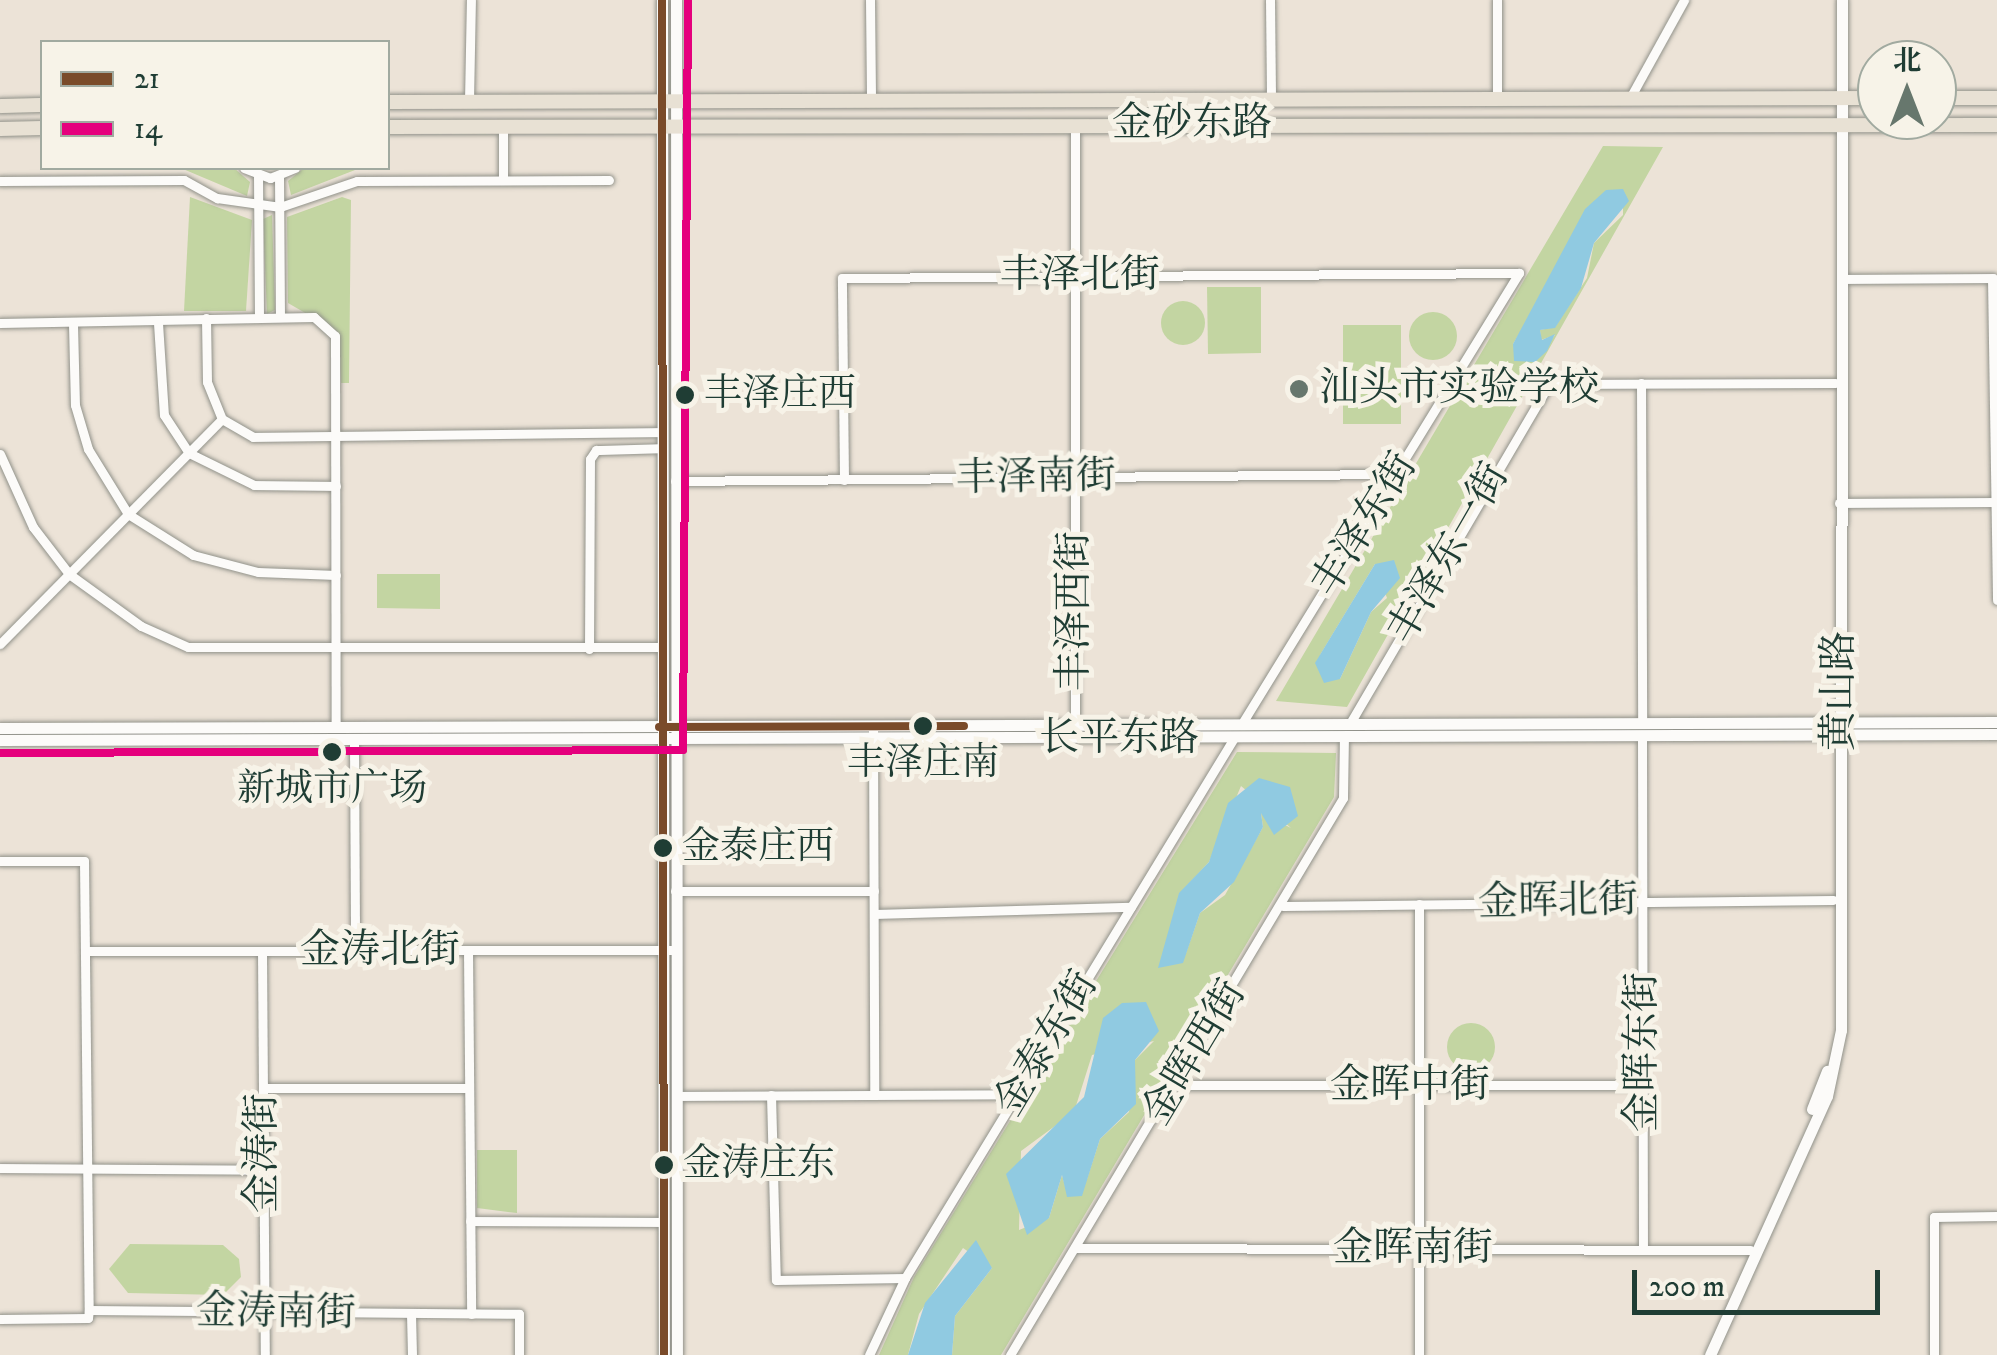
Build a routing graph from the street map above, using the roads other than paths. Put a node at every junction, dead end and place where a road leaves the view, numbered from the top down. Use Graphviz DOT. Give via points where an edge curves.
graph roads {
  1 [pos="471,0"];
  2 [pos="662,0"];
  3 [pos="676,0"];
  4 [pos="870,0"];
  5 [pos="1270,0"];
  6 [pos="1497,0"];
  7 [pos="1684,0"];
  8 [pos="1840,0"];
  9 [pos="1271,97"];
  10 [pos="871,98"];
  11 [pos="1497,98"];
  12 [pos="1630,98"];
  13 [pos="1840,98"];
  14 [pos="1857,98"];
  15 [pos="1957,98"];
  16 [pos="1997,98"];
  17 [pos="669,99"];
  18 [pos="470,101"];
  19 [pos="390,102"];
  20 [pos="40,105"];
  21 [pos="0,106"];
  22 [pos="1076,124"];
  23 [pos="1840,125"];
  24 [pos="1997,125"];
  25 [pos="40,128"];
  26 [pos="390,128"];
  27 [pos="503,128"];
  28 [pos="0,129"];
  29 [pos="669,129"];
  30 [pos="248,170"];
  31 [pos="291,170"];
  32 [pos="258,175"];
  33 [pos="280,176"];
  34 [pos="503,180"];
  35 [pos="609,180"];
  36 [pos="0,181"];
  37 [pos="258,206"];
  38 [pos="280,207"];
  39 [pos="1519,274"];
  40 [pos="1076,276"];
  41 [pos="1994,278"];
  42 [pos="1841,279"];
  43 [pos="206,318"];
  44 [pos="259,318"];
  45 [pos="280,318"];
  46 [pos="0,323"];
  47 [pos="158,323"];
  48 [pos="73,324"];
  49 [pos="1835,383"];
  50 [pos="1640,384"];
  51 [pos="222,419"];
  52 [pos="662,432"];
  53 [pos="336,437"];
  54 [pos="662,448"];
  55 [pos="189,453"];
  56 [pos="0,454"];
  57 [pos="1397,474"];
  58 [pos="1075,477"];
  59 [pos="844,480"];
  60 [pos="675,482"];
  61 [pos="336,486"];
  62 [pos="1992,502"];
  63 [pos="1838,503"];
  64 [pos="128,514"];
  65 [pos="69,574"];
  66 [pos="336,575"];
  67 [pos="1997,600"];
  68 [pos="0,644"];
  69 [pos="660,647"];
  70 [pos="589,649"];
  71 [pos="336,650"];
  72 [pos="1997,722"];
  73 [pos="1349,724"];
  74 [pos="1241,725"];
  75 [pos="659,727"];
  76 [pos="674,727"];
  77 [pos="0,728"];
  78 [pos="336,728"];
  79 [pos="1837,728"];
  80 [pos="1642,729"];
  81 [pos="1075,732"];
  82 [pos="873,733"];
  83 [pos="1997,734"];
  84 [pos="1344,737"];
  85 [pos="1234,738"];
  86 [pos="0,740"];
  87 [pos="354,741"];
  88 [pos="659,741"];
  89 [pos="674,742"];
  90 [pos="0,861"];
  91 [pos="675,891"];
  92 [pos="874,891"];
  93 [pos="1834,900"];
  94 [pos="1642,901"];
  95 [pos="1419,904"];
  96 [pos="1283,906"];
  97 [pos="1131,907"];
  98 [pos="874,914"];
  99 [pos="355,950"];
  100 [pos="468,950"];
  101 [pos="661,950"];
  102 [pos="675,950"];
  103 [pos="86,951"];
  104 [pos="262,951"];
  105 [pos="1177,1085"];
  106 [pos="1642,1085"];
  107 [pos="1420,1087"];
  108 [pos="263,1088"];
  109 [pos="469,1088"];
  110 [pos="1017,1094"];
  111 [pos="770,1095"];
  112 [pos="874,1095"];
  113 [pos="676,1096"];
  114 [pos="0,1168"];
  115 [pos="264,1170"];
  116 [pos="85,1171"];
  117 [pos="1997,1216"];
  118 [pos="470,1222"];
  119 [pos="663,1222"];
  120 [pos="1077,1248"];
  121 [pos="1420,1249"];
  122 [pos="1643,1249"];
  123 [pos="1750,1250"];
  124 [pos="905,1278"];
  125 [pos="89,1310"];
  126 [pos="264,1314"];
  127 [pos="411,1314"];
  128 [pos="470,1314"];
  129 [pos="0,1319"];
  130 [pos="264,1355"];
  131 [pos="412,1355"];
  132 [pos="520,1355"];
  133 [pos="664,1355"];
  134 [pos="677,1355"];
  135 [pos="869,1355"];
  136 [pos="1010,1355"];
  137 [pos="1419,1355"];
  138 [pos="1702,1355"];
  139 [pos="1710,1355"];
  140 [pos="1934,1355"];
  1 -- 18 [label="street"];
  2 -- 17 [label="street"];
  3 -- 17 [label="street"];
  4 -- 10 [label="street"];
  5 -- 9 [label="street"];
  6 -- 11 [label="street"];
  7 -- 12 [label="street"];
  8 -- 13 [label="street, 黄山路"];
  9 -- 10 [label="main road, 金砂东路"];
  9 -- 11 [label="main road, 金砂东路"];
  10 -- 17 [label="main road, 金砂东路"];
  11 -- 12 [label="main road, 金砂东路"];
  12 -- 13 [label="main road, 金砂东路"];
  13 -- 14 [label="main road, 金砂东路"];
  13 -- 23 [label="street, 黄山路"];
  15 -- 16 [label="main road"];
  17 -- 18 [label="main road, 金砂东路"];
  17 -- 29 [label="street"];
  18 -- 19 [label="main road, 金砂东路"];
  20 -- 21 [label="main road"];
  22 -- 23 [label="main road, 金砂东路"];
  22 -- 29 [label="main road, 金砂东路"];
  22 -- 40 [label="street, 丰泽西街"];
  23 -- 24 [label="main road, 金砂东路"];
  23 -- 42 [label="street, 黄山路"];
  23 -- 49 [label="street, 黄山路"];
  25 -- 28 [label="main road"];
  26 -- 27 [label="main road, 金砂东路"];
  27 -- 29 [label="main road, 金砂东路"];
  27 -- 34 [label="street"];
  29 -- 52 [label="street"];
  29 -- 60 [label="street"];
  30 -- 32 [label="street"];
  31 -- 33 [label="street"];
  32 -- 33 [label="street"];
  32 -- 37 [label="street"];
  33 -- 38 [label="street"];
  34 -- 35 [label="street"];
  34 -- 38 [label="street" via="357,181"];
  36 -- 37 [label="street" via="184,180"];
  37 -- 38 [label="street"];
  37 -- 44 [label="street"];
  38 -- 45 [label="street"];
  39 -- 40 [label="street, 丰泽北街"];
  39 -- 57 [label="street, 丰泽东街"];
  40 -- 58 [label="street, 丰泽西街"];
  40 -- 59 [label="street, 丰泽北街" via="842,278"];
  41 -- 42 [label="street"];
  41 -- 62 [label="street"];
  42 -- 63 [label="street, 黄山路"];
  43 -- 44 [label="street"];
  43 -- 47 [label="street"];
  43 -- 51 [label="street" via="207,382"];
  44 -- 45 [label="street"];
  45 -- 53 [label="street" via="314,317 335,336"];
  46 -- 48 [label="street"];
  47 -- 48 [label="street"];
  47 -- 55 [label="street" via="164,414"];
  48 -- 64 [label="street" via="75,405 88,450"];
  49 -- 50 [label="street"];
  49 -- 79 [label="street, 黄山路"];
  50 -- 73 [label="street, 丰泽东一街" via="1550,384"];
  50 -- 80 [label="street, 金晖东街"];
  51 -- 53 [label="street" via="253,437"];
  51 -- 55 [label="street"];
  52 -- 53 [label="street"];
  52 -- 54 [label="street"];
  53 -- 61 [label="street"];
  54 -- 69 [label="street"];
  54 -- 70 [label="street" via="596,450 590,459"];
  55 -- 61 [label="street" via="254,486"];
  55 -- 64 [label="street"];
  56 -- 65 [label="street" via="33,527"];
  57 -- 58 [label="street, 丰泽南街"];
  57 -- 74 [label="street, 丰泽东街"];
  58 -- 59 [label="street, 丰泽南街"];
  58 -- 81 [label="street, 丰泽西街"];
  59 -- 60 [label="street, 丰泽南街"];
  60 -- 76 [label="street"];
  61 -- 66 [label="street"];
  62 -- 63 [label="street"];
  62 -- 67 [label="street"];
  63 -- 79 [label="street, 黄山路"];
  64 -- 65 [label="street"];
  64 -- 66 [label="street" via="193,556 258,572"];
  65 -- 68 [label="street"];
  65 -- 71 [label="street" via="141,626 188,647"];
  66 -- 71 [label="street"];
  69 -- 70 [label="street"];
  69 -- 75 [label="street"];
  70 -- 71 [label="street"];
  71 -- 78 [label="street"];
  72 -- 79 [label="street, 长平东路"];
  73 -- 74 [label="street, 长平东路"];
  73 -- 80 [label="street, 长平东路"];
  74 -- 81 [label="street, 长平东路"];
  75 -- 76 [label="street, 长平东路"];
  75 -- 78 [label="street, 长平东路"];
  75 -- 88 [label="street"];
  76 -- 82 [label="street, 长平东路"];
  76 -- 89 [label="street"];
  77 -- 78 [label="street, 长平东路"];
  79 -- 80 [label="street, 长平东路"];
  79 -- 83 [label="street, 长平东路"];
  79 -- 93 [label="street, 黄山路"];
  79 -- 139 [label="street, 黄山路" via="1836,1067"];
  80 -- 84 [label="street, 长平东路"];
  80 -- 94 [label="street, 金晖东街"];
  81 -- 82 [label="street, 长平东路"];
  81 -- 85 [label="street, 长平东路"];
  82 -- 89 [label="street, 长平东路"];
  82 -- 92 [label="street"];
  84 -- 85 [label="street, 长平东路"];
  84 -- 96 [label="street, 金晖西街" via="1342,798"];
  85 -- 97 [label="street, 金泰东街"];
  86 -- 87 [label="street, 长平东路"];
  87 -- 88 [label="street, 长平东路"];
  87 -- 99 [label="street"];
  88 -- 89 [label="street, 长平东路"];
  88 -- 101 [label="street"];
  89 -- 91 [label="street"];
  90 -- 103 [label="street" via="84,861"];
  91 -- 92 [label="street"];
  91 -- 102 [label="street"];
  92 -- 98 [label="street"];
  93 -- 94 [label="street, 金晖北街"];
  93 -- 123 [label="street, 黄山路" via="1828,1067"];
  94 -- 95 [label="street, 金晖北街"];
  94 -- 106 [label="street, 金晖东街"];
  95 -- 96 [label="street, 金晖北街"];
  95 -- 107 [label="street"];
  96 -- 105 [label="street, 金晖西街"];
  97 -- 98 [label="street"];
  97 -- 110 [label="street, 金泰东街"];
  98 -- 112 [label="street"];
  99 -- 100 [label="street, 金涛北街"];
  99 -- 104 [label="street, 金涛北街"];
  100 -- 101 [label="street, 金涛北街"];
  100 -- 109 [label="street"];
  101 -- 102 [label="street, 金涛北街"];
  101 -- 119 [label="street"];
  102 -- 113 [label="street"];
  103 -- 104 [label="street, 金涛北街"];
  103 -- 116 [label="street"];
  104 -- 108 [label="street, 金涛街"];
  105 -- 107 [label="street, 金晖中街"];
  105 -- 120 [label="street, 金晖西街"];
  106 -- 107 [label="street, 金晖中街"];
  106 -- 122 [label="street, 金晖东街"];
  107 -- 121 [label="street"];
  108 -- 109 [label="street"];
  108 -- 115 [label="street, 金涛街"];
  109 -- 118 [label="street"];
  110 -- 112 [label="street"];
  110 -- 124 [label="street, 金泰东街"];
  111 -- 112 [label="street"];
  111 -- 113 [label="street"];
  111 -- 124 [label="street" via="776,1280"];
  113 -- 134 [label="street"];
  114 -- 116 [label="street"];
  115 -- 116 [label="street"];
  115 -- 126 [label="street, 金涛街"];
  116 -- 125 [label="street"];
  117 -- 140 [label="street" via="1934,1216"];
  118 -- 119 [label="street"];
  118 -- 128 [label="street"];
  119 -- 133 [label="street"];
  120 -- 121 [label="street, 金晖南街"];
  120 -- 136 [label="street, 金晖西街"];
  121 -- 122 [label="street, 金晖南街"];
  121 -- 137 [label="street"];
  122 -- 123 [label="street, 金晖南街"];
  123 -- 138 [label="street, 黄山路"];
  124 -- 135 [label="street, 金泰东街"];
  125 -- 126 [label="street, 金涛南街"];
  125 -- 129 [label="street, 金涛南街" via="88,1318"];
  126 -- 127 [label="street, 金涛南街"];
  126 -- 130 [label="street, 金涛街"];
  127 -- 128 [label="street, 金涛南街"];
  127 -- 131 [label="street"];
  128 -- 132 [label="street, 金涛南街" via="519,1314"];
}
